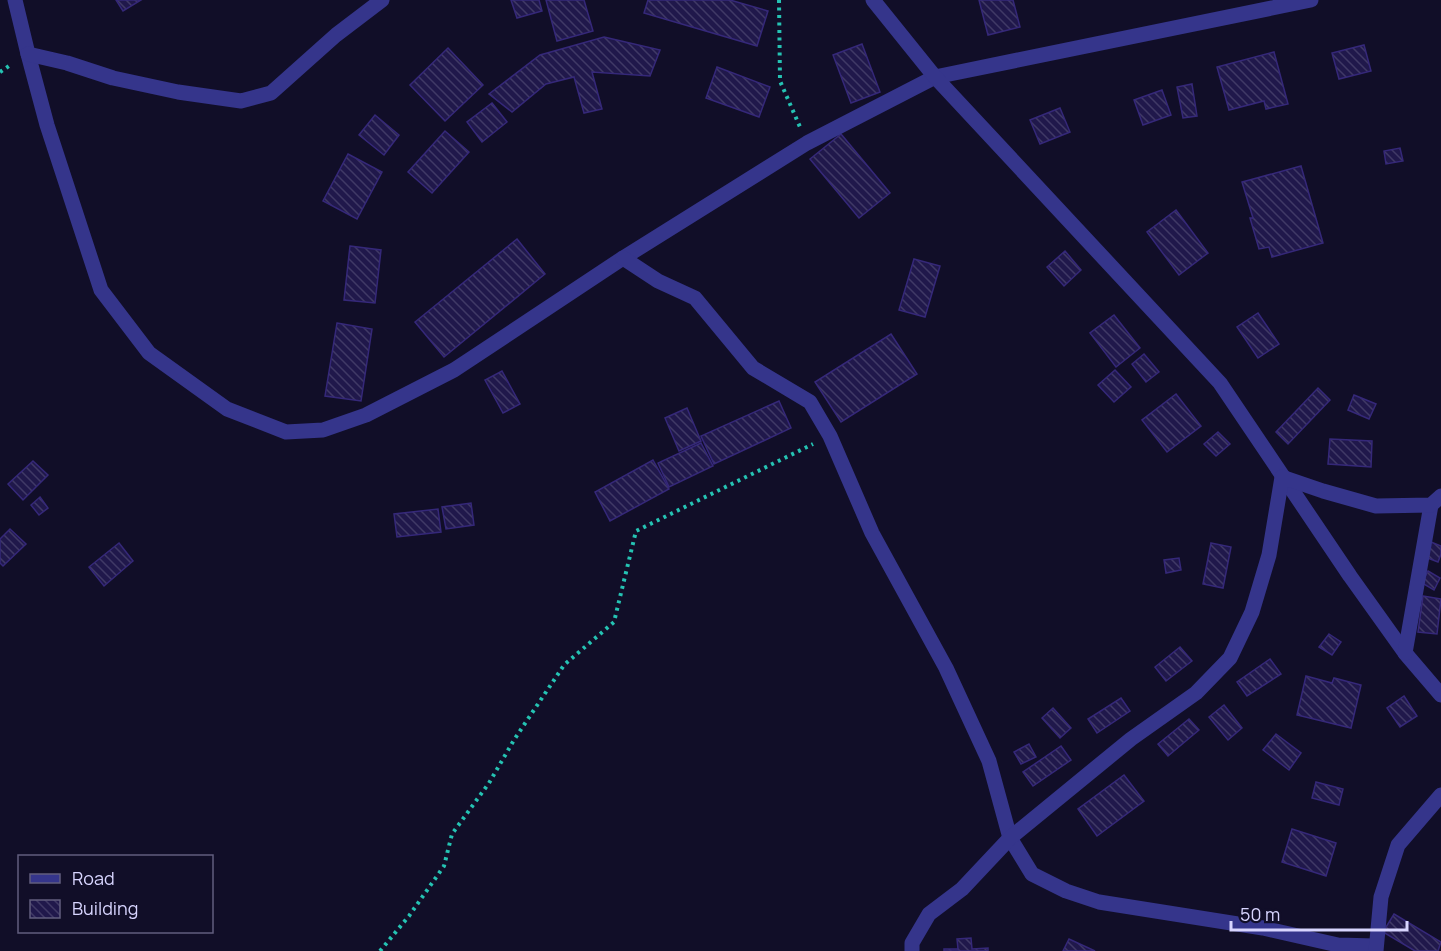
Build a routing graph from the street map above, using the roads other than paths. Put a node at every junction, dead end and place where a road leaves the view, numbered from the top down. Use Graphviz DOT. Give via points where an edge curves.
graph roads {
  1 [pos="15,0"];
  2 [pos="382,0"];
  3 [pos="873,0"];
  4 [pos="1311,0"];
  5 [pos="28,54"];
  6 [pos="935,77"];
  7 [pos="623,258"];
  8 [pos="1282,477"];
  9 [pos="1436,501"];
  10 [pos="1406,653"];
  11 [pos="1441,695"];
  12 [pos="1441,795"];
  13 [pos="1010,838"];
  14 [pos="1375,949"];
  15 [pos="912,951"];
  1 -- 5 [label="street"];
  2 -- 5 [label="street" via="271,93 241,100 113,78"];
  3 -- 6 [label="street"];
  4 -- 6 [label="street"];
  5 -- 7 [label="street" via="101,290 149,353 227,409 286,432 323,430 366,415 454,370"];
  6 -- 7 [label="street" via="807,143"];
  6 -- 8 [label="street" via="1220,383"];
  7 -- 13 [label="street" via="658,281 695,298 753,368 810,402 830,436 872,533 946,668 989,761"];
  8 -- 9 [label="street" via="1376,506"];
  8 -- 10 [label="street"];
  8 -- 13 [label="street" via="1269,555 1252,612 1230,658 1196,693"];
  9 -- 10 [label="street"];
  10 -- 11 [label="street"];
  12 -- 14 [label="street" via="1398,845 1382,897"];
  13 -- 14 [label="street" via="1032,874 1099,902"];
  13 -- 15 [label="street" via="962,889 929,914 912,942"];
}
